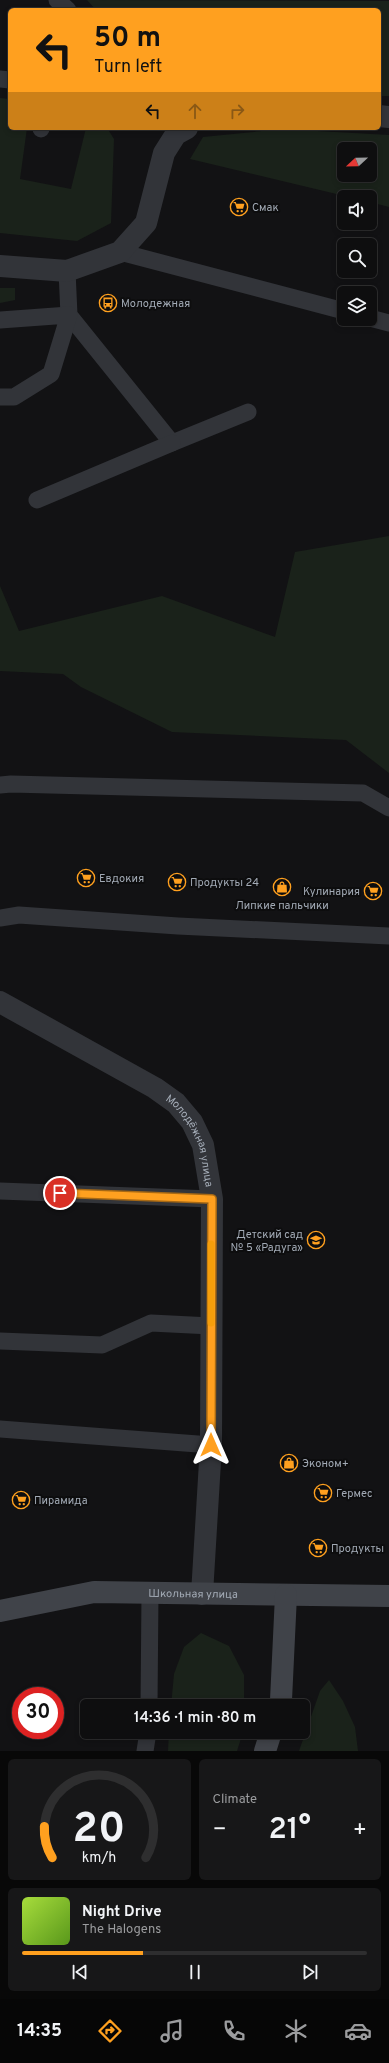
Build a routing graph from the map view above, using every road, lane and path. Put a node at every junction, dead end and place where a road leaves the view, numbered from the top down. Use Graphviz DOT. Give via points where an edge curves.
graph roads {
  1 [pos="57,0"];
  2 [pos="66,8"];
  3 [pos="178,130"];
  4 [pos="120,252"];
  5 [pos="0,266"];
  6 [pos="68,271"];
  7 [pos="337,309"];
  8 [pos="69,315"];
  9 [pos="377,319"];
  10 [pos="0,320"];
  11 [pos="389,322"];
  12 [pos="0,398"];
  13 [pos="248,412"];
  14 [pos="172,443"];
  15 [pos="38,500"];
  16 [pos="0,785"];
  17 [pos="389,808"];
  18 [pos="0,918"];
  19 [pos="389,936"];
  20 [pos="0,1002"];
  21 [pos="0,1191"];
  22 [pos="212,1199"];
  23 [pos="211,1326"];
  24 [pos="0,1341"];
  25 [pos="0,1429"];
  26 [pos="211,1445"];
  27 [pos="150,1593"];
  28 [pos="202,1594"];
  29 [pos="286,1595"];
  30 [pos="389,1596"];
  31 [pos="0,1611"];
  32 [pos="149,1699"];
  33 [pos="281,1699"];
  34 [pos="147,1739"];
  35 [pos="269,1739"];
  36 [pos="145,1751"];
  37 [pos="265,1751"];
  1 -- 2 [label="lane"];
  3 -- 4 [label="street" via="164,153 146,223"];
  4 -- 6 [label="street"];
  4 -- 7 [label="lane"];
  5 -- 6 [label="street"];
  6 -- 8 [label="lane"];
  8 -- 10 [label="lane"];
  8 -- 12 [label="lane" via="51,374 14,398"];
  8 -- 14 [label="lane"];
  9 -- 11 [label="lane"];
  13 -- 14 [label="lane"];
  14 -- 15 [label="lane"];
  16 -- 17 [label="lane" via="363,793"];
  18 -- 19 [label="lane" via="19,915"];
  20 -- 22 [label="street, Молодёжная улица" via="155,1088 176,1103 192,1122 202,1146"];
  21 -- 22 [label="lane"];
  22 -- 23 [label="street, Молодёжная улица"];
  23 -- 24 [label="lane" via="151,1323 102,1345"];
  23 -- 26 [label="street, Молодёжная улица"];
  25 -- 26 [label="lane"];
  26 -- 28 [label="street, Молодёжная улица"];
  27 -- 28 [label="main road, Школьная улица"];
  27 -- 31 [label="main road, Школьная улица" via="94,1592"];
  27 -- 32 [label="lane"];
  28 -- 29 [label="main road, Школьная улица"];
  29 -- 30 [label="main road, Школьная улица"];
  29 -- 33 [label="main road"];
  34 -- 36 [label="lane"];
  35 -- 37 [label="main road"];
}
